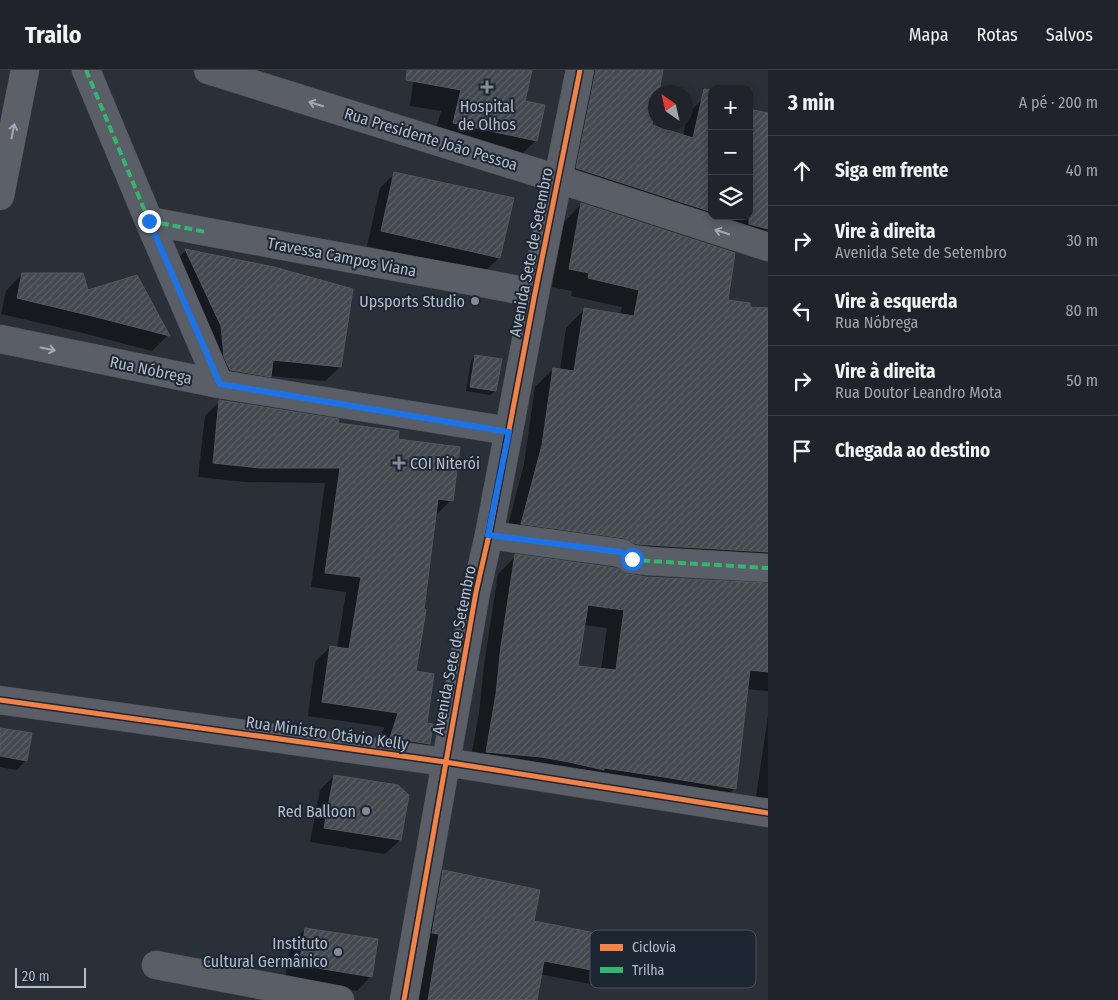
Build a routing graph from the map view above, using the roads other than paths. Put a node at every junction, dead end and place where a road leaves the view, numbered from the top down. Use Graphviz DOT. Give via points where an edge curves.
graph roads {
  1 [pos="25,70"];
  2 [pos="86,70"];
  3 [pos="208,70"];
  4 [pos="580,70"];
  5 [pos="558,179"];
  6 [pos="0,196"];
  7 [pos="149,221"];
  8 [pos="768,246"];
  9 [pos="535,293"];
  10 [pos="0,339"];
  11 [pos="220,384"];
  12 [pos="509,432"];
  13 [pos="488,535"];
  14 [pos="768,568"];
  15 [pos="0,700"];
  16 [pos="446,762"];
  17 [pos="768,813"];
  18 [pos="156,965"];
  19 [pos="340,1000"];
  20 [pos="404,1000"];
  6 -- 1 [label="main road, one-way"];
  2 -- 7 [label="street"];
  5 -- 3 [label="street, Rua Presidente João Pessoa, one-way"];
  4 -- 5 [label="street, Avenida Sete de Setembro"];
  8 -- 5 [label="street, Rua Presidente João Pessoa, one-way"];
  5 -- 9 [label="street, Avenida Sete de Setembro"];
  7 -- 9 [label="street, Travessa Campos Viana"];
  7 -- 11 [label="street"];
  9 -- 12 [label="street, Avenida Sete de Setembro"];
  10 -- 11 [label="street, Rua Nóbrega, one-way"];
  11 -- 12 [label="street, Rua Nóbrega"];
  12 -- 13 [label="street, Avenida Sete de Setembro"];
  13 -- 14 [label="street" via="621,552 632,559 648,561"];
  13 -- 16 [label="street, Avenida Sete de Setembro"];
  15 -- 16 [label="street, Rua Ministro Otávio Kelly"];
  16 -- 17 [label="street, Rua Ministro Otávio Kelly"];
  16 -- 20 [label="street, Avenida Sete de Setembro"];
  18 -- 19 [label="street"];
}
